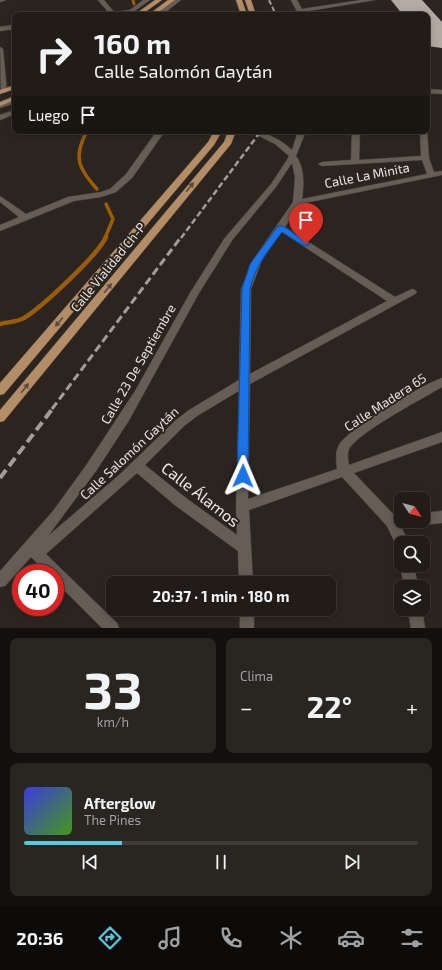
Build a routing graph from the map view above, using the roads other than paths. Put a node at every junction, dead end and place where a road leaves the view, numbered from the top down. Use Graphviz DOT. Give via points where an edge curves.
graph roads {
  1 [pos="0,0"];
  2 [pos="3,0"];
  3 [pos="102,0"];
  4 [pos="147,0"];
  5 [pos="159,0"];
  6 [pos="172,0"];
  7 [pos="178,0"];
  8 [pos="239,0"];
  9 [pos="248,0"];
  10 [pos="294,0"];
  11 [pos="372,0"];
  12 [pos="132,11"];
  13 [pos="111,12"];
  14 [pos="122,12"];
  15 [pos="141,12"];
  16 [pos="155,12"];
  17 [pos="162,12"];
  18 [pos="243,12"];
  19 [pos="252,12"];
  20 [pos="300,12"];
  21 [pos="306,12"];
  22 [pos="12,27"];
  23 [pos="0,29"];
  24 [pos="0,51"];
  25 [pos="12,88"];
  26 [pos="2,91"];
  27 [pos="430,91"];
  28 [pos="442,92"];
  29 [pos="12,99"];
  30 [pos="12,102"];
  31 [pos="0,105"];
  32 [pos="12,113"];
  33 [pos="0,118"];
  34 [pos="159,134"];
  35 [pos="216,134"];
  36 [pos="231,134"];
  37 [pos="258,134"];
  38 [pos="301,134"];
  39 [pos="356,134"];
  40 [pos="424,134"];
  41 [pos="294,156"];
  42 [pos="425,158"];
  43 [pos="355,162"];
  44 [pos="322,164"];
  45 [pos="442,173"];
  46 [pos="432,176"];
  47 [pos="0,198"];
  48 [pos="297,202"];
  49 [pos="25,217"];
  50 [pos="0,228"];
  51 [pos="280,228"];
  52 [pos="412,292"];
  53 [pos="394,301"];
  54 [pos="244,382"];
  55 [pos="442,382"];
  56 [pos="0,391"];
  57 [pos="0,418"];
  58 [pos="442,437"];
  59 [pos="137,465"];
  60 [pos="344,471"];
  61 [pos="242,507"];
  62 [pos="442,517"];
  63 [pos="430,518"];
  64 [pos="394,520"];
  65 [pos="245,549"];
  66 [pos="34,551"];
  67 [pos="246,576"];
  68 [pos="0,581"];
  69 [pos="247,616"];
  70 [pos="416,616"];
  71 [pos="112,628"];
  72 [pos="248,628"];
  73 [pos="418,628"];
  1 -- 2 [label="street"];
  3 -- 13 [label="street"];
  4 -- 12 [label="street"];
  5 -- 15 [label="main road"];
  6 -- 16 [label="main road"];
  7 -- 17 [label="street"];
  8 -- 18 [label="main road"];
  9 -- 19 [label="main road"];
  10 -- 20 [label="street"];
  11 -- 21 [label="street"];
  12 -- 14 [label="street"];
  22 -- 23 [label="street"];
  24 -- 26 [label="street"];
  25 -- 26 [label="main road"];
  27 -- 28 [label="street"];
  29 -- 31 [label="main road"];
  30 -- 31 [label="street"];
  32 -- 33 [label="street"];
  34 -- 49 [label="street" via="124,181 114,190 73,198"];
  35 -- 56 [label="main road, Calle Vialidad Ch-P, one-way" via="201,155"];
  57 -- 36 [label="main road, Calle Vialidad Ch-P, one-way" via="228,142"];
  37 -- 41 [label="street" via="279,144"];
  38 -- 41 [label="street"];
  39 -- 43 [label="street"];
  40 -- 42 [label="street"];
  41 -- 48 [label="street" via="298,166"];
  41 -- 66 [label="street, Calle 23 De Septiembre" via="258,206 232,234 186,307 139,394 94,466"];
  42 -- 43 [label="street"];
  42 -- 46 [label="street"];
  43 -- 44 [label="street"];
  45 -- 46 [label="street, Calle La Minita"];
  46 -- 48 [label="street, Calle La Minita"];
  47 -- 49 [label="street"];
  48 -- 51 [label="street"];
  49 -- 50 [label="street"];
  51 -- 53 [label="street"];
  51 -- 54 [label="street" via="254,264 248,278"];
  52 -- 53 [label="street, Calle Salomón Gaytán"];
  53 -- 54 [label="street, Calle Salomón Gaytán"];
  54 -- 59 [label="street, Calle Salomón Gaytán" via="189,416"];
  54 -- 61 [label="street"];
  55 -- 60 [label="street, Calle Madera 65" via="354,436 344,447 341,457"];
  58 -- 60 [label="street"];
  59 -- 65 [label="street, Calle Álamos" via="181,502"];
  59 -- 66 [label="street, Calle Salomón Gaytán"];
  60 -- 61 [label="street"];
  60 -- 64 [label="street"];
  61 -- 65 [label="street"];
  62 -- 63 [label="street"];
  65 -- 67 [label="street"];
  66 -- 68 [label="street, Calle 23 De Septiembre"];
  66 -- 71 [label="street"];
  69 -- 72 [label="street"];
  70 -- 73 [label="street"];
}
